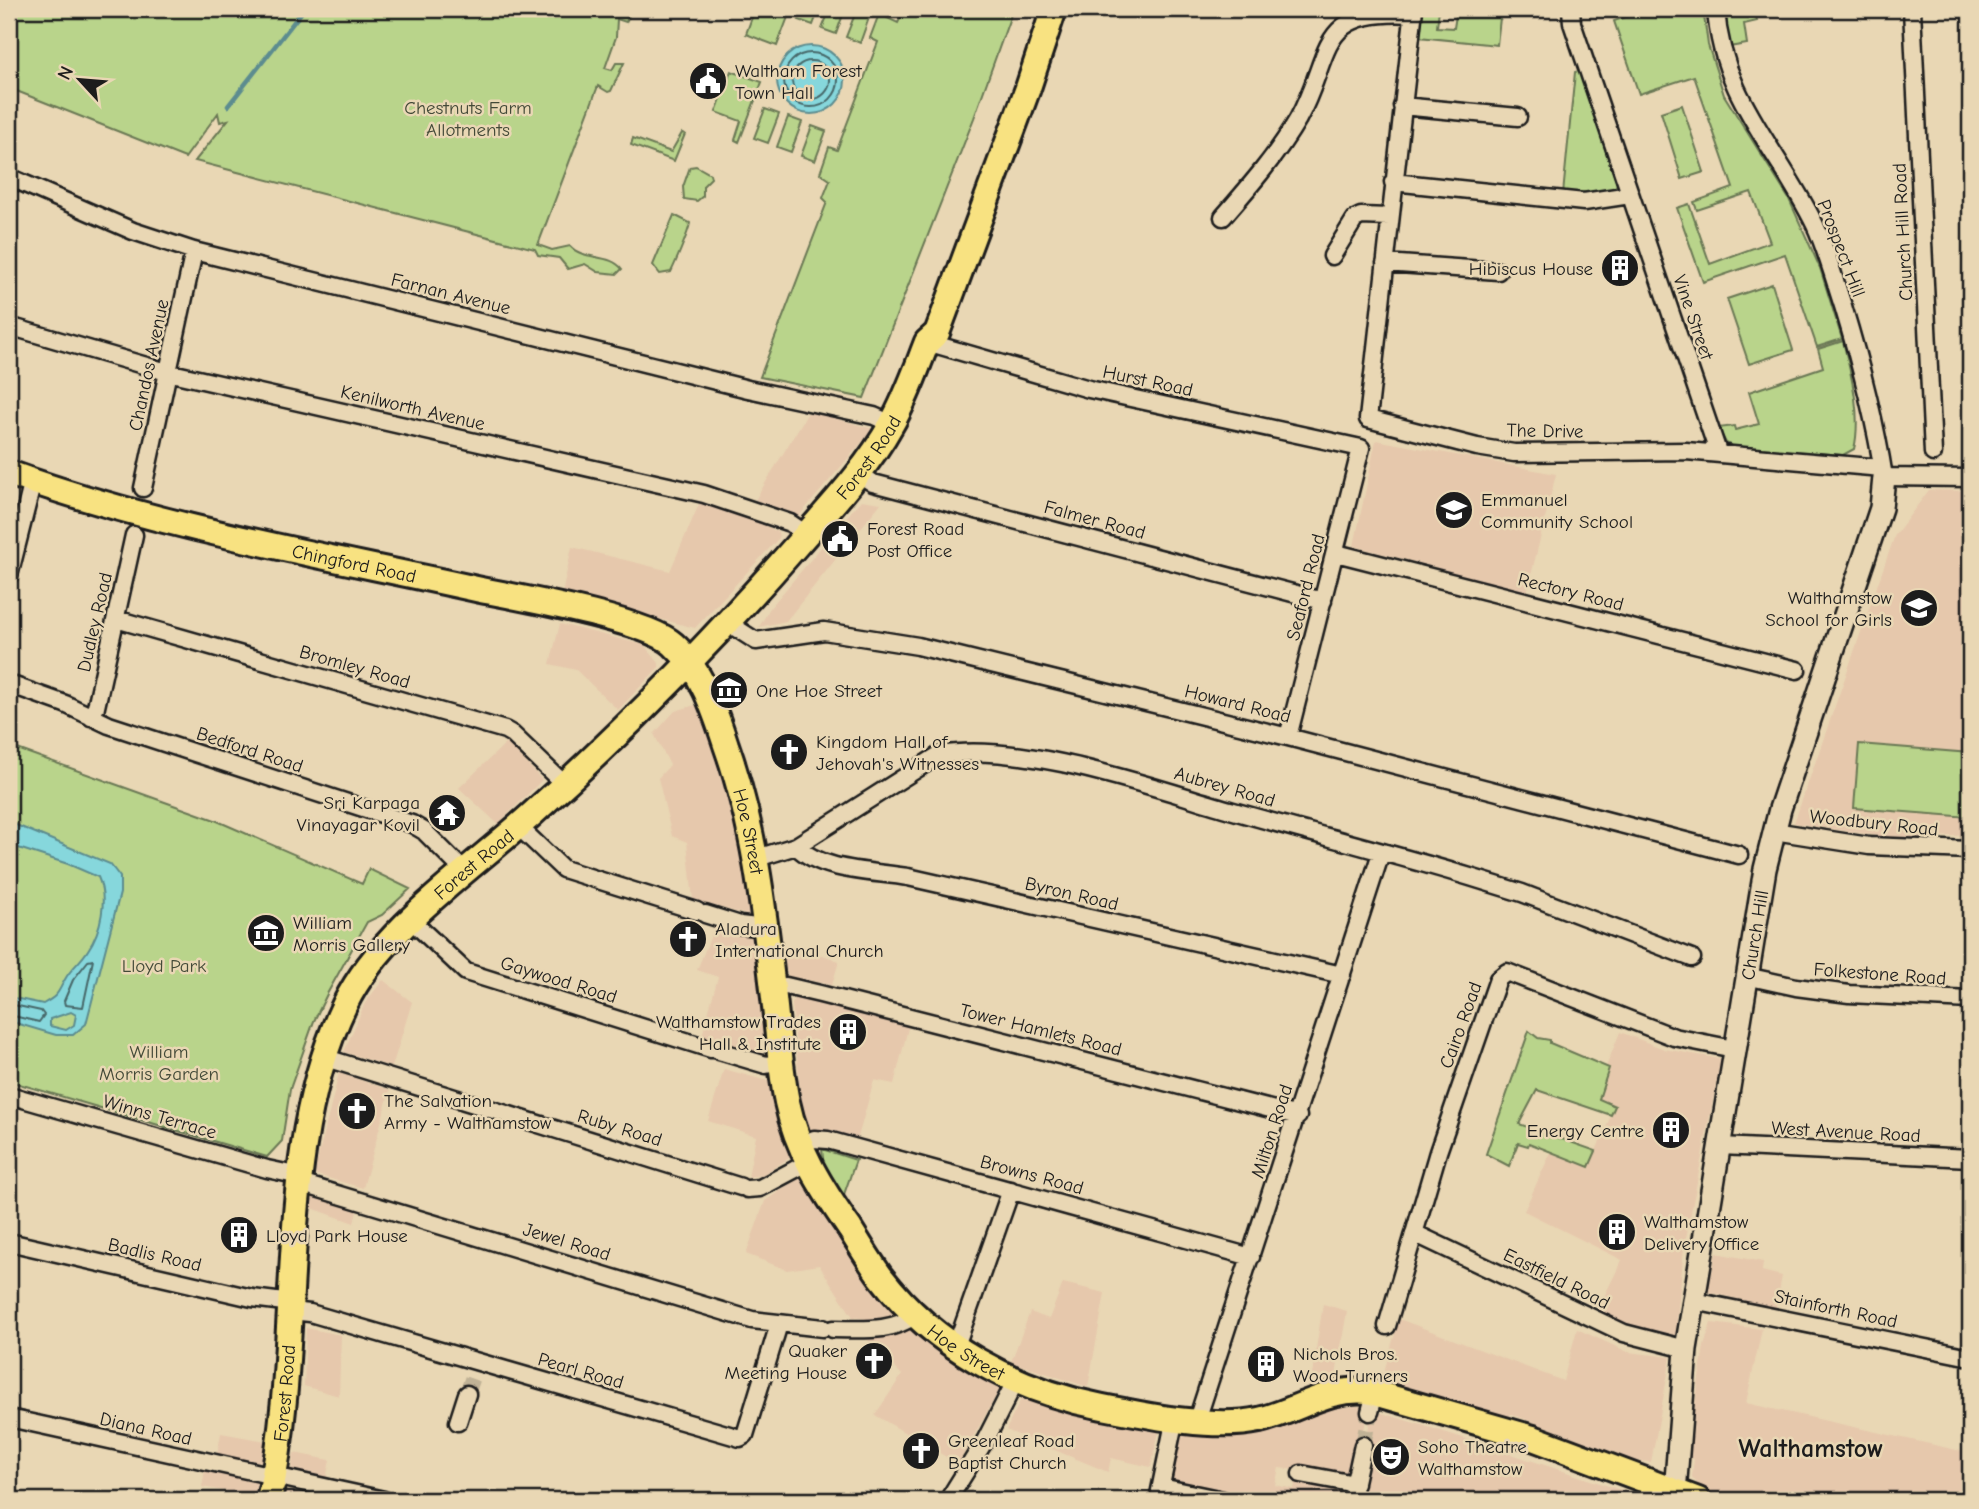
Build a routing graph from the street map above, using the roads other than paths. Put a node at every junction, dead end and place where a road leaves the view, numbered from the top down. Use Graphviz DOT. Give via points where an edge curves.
graph roads {
  1 [pos="1037,9"];
  2 [pos="1055,9"];
  3 [pos="1571,9"];
  4 [pos="1716,9"];
  5 [pos="1912,9"];
  6 [pos="1413,12"];
  7 [pos="1402,106"];
  8 [pos="1518,117"];
  9 [pos="9,177"];
  10 [pos="1393,183"];
  11 [pos="1630,195"];
  12 [pos="1223,217"];
  13 [pos="1390,217"];
  14 [pos="194,251"];
  15 [pos="1332,256"];
  16 [pos="1385,263"];
  17 [pos="1498,271"];
  18 [pos="9,326"];
  19 [pos="928,342"];
  20 [pos="167,372"];
  21 [pos="892,424"];
  22 [pos="1362,448"];
  23 [pos="1718,452"];
  24 [pos="1933,453"];
  25 [pos="9,473"];
  26 [pos="858,473"];
  27 [pos="1883,473"];
  28 [pos="1970,478"];
  29 [pos="33,481"];
  30 [pos="143,488"];
  31 [pos="806,534"];
  32 [pos="134,535"];
  33 [pos="1336,553"];
  34 [pos="9,576"];
  35 [pos="1323,601"];
  36 [pos="116,619"];
  37 [pos="734,627"];
  38 [pos="690,664"];
  39 [pos="1797,670"];
  40 [pos="9,684"];
  41 [pos="91,717"];
  42 [pos="1288,737"];
  43 [pos="561,780"];
  44 [pos="518,826"];
  45 [pos="1774,831"];
  46 [pos="796,846"];
  47 [pos="1970,850"];
  48 [pos="1381,853"];
  49 [pos="1739,855"];
  50 [pos="757,858"];
  51 [pos="466,873"];
  52 [pos="412,921"];
  53 [pos="765,928"];
  54 [pos="1692,958"];
  55 [pos="1342,975"];
  56 [pos="1746,976"];
  57 [pos="773,987"];
  58 [pos="1970,1000"];
  59 [pos="1734,1049"];
  60 [pos="326,1058"];
  61 [pos="781,1062"];
  62 [pos="9,1095"];
  63 [pos="1298,1116"];
  64 [pos="1721,1146"];
  65 [pos="804,1154"];
  66 [pos="1970,1158"];
  67 [pos="300,1179"];
  68 [pos="1011,1190"];
  69 [pos="1414,1233"];
  70 [pos="9,1242"];
  71 [pos="1251,1257"];
  72 [pos="1694,1301"];
  73 [pos="292,1307"];
  74 [pos="915,1315"];
  75 [pos="779,1324"];
  76 [pos="1387,1326"];
  77 [pos="956,1346"];
  78 [pos="1686,1349"];
  79 [pos="1970,1357"];
  80 [pos="1016,1382"];
  81 [pos="467,1394"];
  82 [pos="9,1418"];
  83 [pos="1186,1419"];
  84 [pos="458,1422"];
  85 [pos="1363,1445"];
  86 [pos="1301,1474"];
  87 [pos="272,1489"];
  88 [pos="1353,1492"];
  89 [pos="1160,1494"];
  90 [pos="350,1497"];
  91 [pos="1683,1498"];
  92 [pos="384,1500"];
  93 [pos="948,1500"];
  94 [pos="1223,1500"];
  1 -- 19 [label="main road, Forest Road" via="993,146 922,328"];
  2 -- 19 [label="main road, Forest Road" via="939,328"];
  3 -- 11 [label="street, Vine Street"];
  4 -- 27 [label="street, Prospect Hill" via="1727,71 1815,226 1831,267 1862,367"];
  5 -- 24 [label="street, Church Hill Road"];
  6 -- 7 [label="street, The Drive"];
  6 -- 12 [label="street, The Drive" via="1375,13 1337,32 1323,53 1296,122 1269,163"];
  7 -- 8 [label="street"];
  7 -- 10 [label="street, The Drive"];
  9 -- 14 [label="street, Farnan Avenue" via="133,231"];
  10 -- 11 [label="street" via="1584,202"];
  10 -- 13 [label="street, The Drive"];
  11 -- 23 [label="street, Vine Street"];
  13 -- 15 [label="street" via="1355,219"];
  13 -- 16 [label="street, The Drive"];
  14 -- 20 [label="street, Chandos Avenue"];
  14 -- 21 [label="street, Farnan Avenue" via="867,414"];
  16 -- 17 [label="street"];
  16 -- 23 [label="street, The Drive" via="1368,419 1514,453"];
  18 -- 20 [label="street, Kenilworth Avenue"];
  19 -- 21 [label="main road, Forest Road"];
  19 -- 22 [label="street, Hurst Road" via="1089,388"];
  20 -- 30 [label="street, Chandos Avenue"];
  20 -- 31 [label="street, Kenilworth Avenue" via="704,494 790,523"];
  21 -- 26 [label="main road, Forest Road"];
  22 -- 33 [label="street, Seaford Road"];
  23 -- 27 [label="street, The Drive"];
  25 -- 29 [label="main road, Chingford Road"];
  26 -- 31 [label="main road, Forest Road"];
  26 -- 35 [label="street, Falmer Road" via="873,483"];
  27 -- 28 [label="street"];
  27 -- 45 [label="street, Church Hill" via="1883,499 1875,527"];
  29 -- 34 [label="street"];
  29 -- 38 [label="main road, Chingford Road" via="157,518 630,625 664,637"];
  31 -- 37 [label="main road, Forest Road"];
  32 -- 36 [label="street, Dudley Road"];
  33 -- 35 [label="street, Seaford Road"];
  33 -- 39 [label="street, Rectory Road"];
  35 -- 42 [label="street, Seaford Road"];
  36 -- 41 [label="street, Dudley Road"];
  36 -- 43 [label="street, Bromley Road" via="505,730"];
  37 -- 38 [label="main road, Forest Road"];
  37 -- 42 [label="street, Howard Road" via="756,641 824,631 893,640"];
  38 -- 43 [label="main road, Forest Road"];
  38 -- 50 [label="main road, Hoe Street" via="734,767"];
  40 -- 41 [label="street, Bedford Road"];
  41 -- 51 [label="street, Bedford Road" via="412,824"];
  42 -- 49 [label="street, Howard Road"];
  43 -- 44 [label="main road, Forest Road"];
  44 -- 51 [label="main road, Forest Road"];
  44 -- 53 [label="street" via="564,869 740,925"];
  45 -- 47 [label="street, Woodbury Road" via="1870,846"];
  45 -- 56 [label="street, Church Hill"];
  46 -- 48 [label="street, Aubrey Road" via="931,759 962,751 1079,767"];
  46 -- 50 [label="street, Aubrey Road"];
  46 -- 55 [label="street, Byron Road" via="837,865"];
  48 -- 54 [label="street, Aubrey Road" via="1522,892"];
  48 -- 55 [label="street, Milton Road"];
  50 -- 53 [label="main road, Hoe Street"];
  51 -- 52 [label="main road, Forest Road"];
  52 -- 60 [label="main road, Forest Road" via="352,990"];
  52 -- 61 [label="street, Gaywood Road" via="466,972 766,1065"];
  53 -- 57 [label="main road, Hoe Street"];
  55 -- 63 [label="street, Milton Road"];
  56 -- 58 [label="street, Folkestone Road" via="1796,988"];
  56 -- 59 [label="street, Church Hill"];
  57 -- 61 [label="main road, Hoe Street"];
  57 -- 63 [label="street, Tower Hamlets Road" via="820,994"];
  59 -- 64 [label="street, Church Hill"];
  59 -- 69 [label="street, Cairo Road" via="1674,1037 1507,972 1498,979 1474,1046"];
  60 -- 65 [label="street, Ruby Road" via="744,1188 760,1188"];
  60 -- 67 [label="main road, Forest Road" via="309,1119"];
  61 -- 65 [label="main road, Hoe Street" via="787,1103"];
  62 -- 67 [label="street, Winns Terrace"];
  63 -- 71 [label="street, Milton Road"];
  64 -- 66 [label="street, West Avenue Road"];
  64 -- 72 [label="street, Church Hill"];
  65 -- 68 [label="street, Browns Road" via="814,1139 828,1140"];
  65 -- 74 [label="main road, Hoe Street" via="879,1275"];
  67 -- 73 [label="main road, Forest Road"];
  67 -- 75 [label="street, Jewel Road" via="752,1320"];
  68 -- 71 [label="street, Browns Road"];
  68 -- 77 [label="street"];
  69 -- 76 [label="street, Cairo Road"];
  69 -- 78 [label="street, Eastfield Road" via="1624,1333"];
  70 -- 73 [label="street, Badlis Road"];
  71 -- 83 [label="street, Milton Road"];
  72 -- 78 [label="street, Church Hill"];
  72 -- 79 [label="street, Stainforth Road"];
  73 -- 75 [label="street, Pearl Road" via="476,1368 740,1438 745,1435"];
  73 -- 87 [label="main road, Forest Road" via="287,1391"];
  74 -- 75 [label="street, Jewel Road" via="885,1328"];
  74 -- 77 [label="main road, Hoe Street"];
  77 -- 80 [label="main road, Hoe Street"];
  78 -- 91 [label="street, Church Hill"];
  80 -- 83 [label="main road, Hoe Street" via="1100,1407"];
  80 -- 93 [label="street"];
  81 -- 84 [label="street"];
  82 -- 87 [label="street, Diana Road"];
  83 -- 89 [label="street, Milton Road"];
  83 -- 91 [label="main road, Hoe Street" via="1241,1423 1262,1419 1342,1389 1373,1402 1533,1438"];
  85 -- 88 [label="street"];
  86 -- 88 [label="street"];
  87 -- 90 [label="street, Diana Road"];
  89 -- 94 [label="street"];
  90 -- 92 [label="street, Diana Road"];
}
